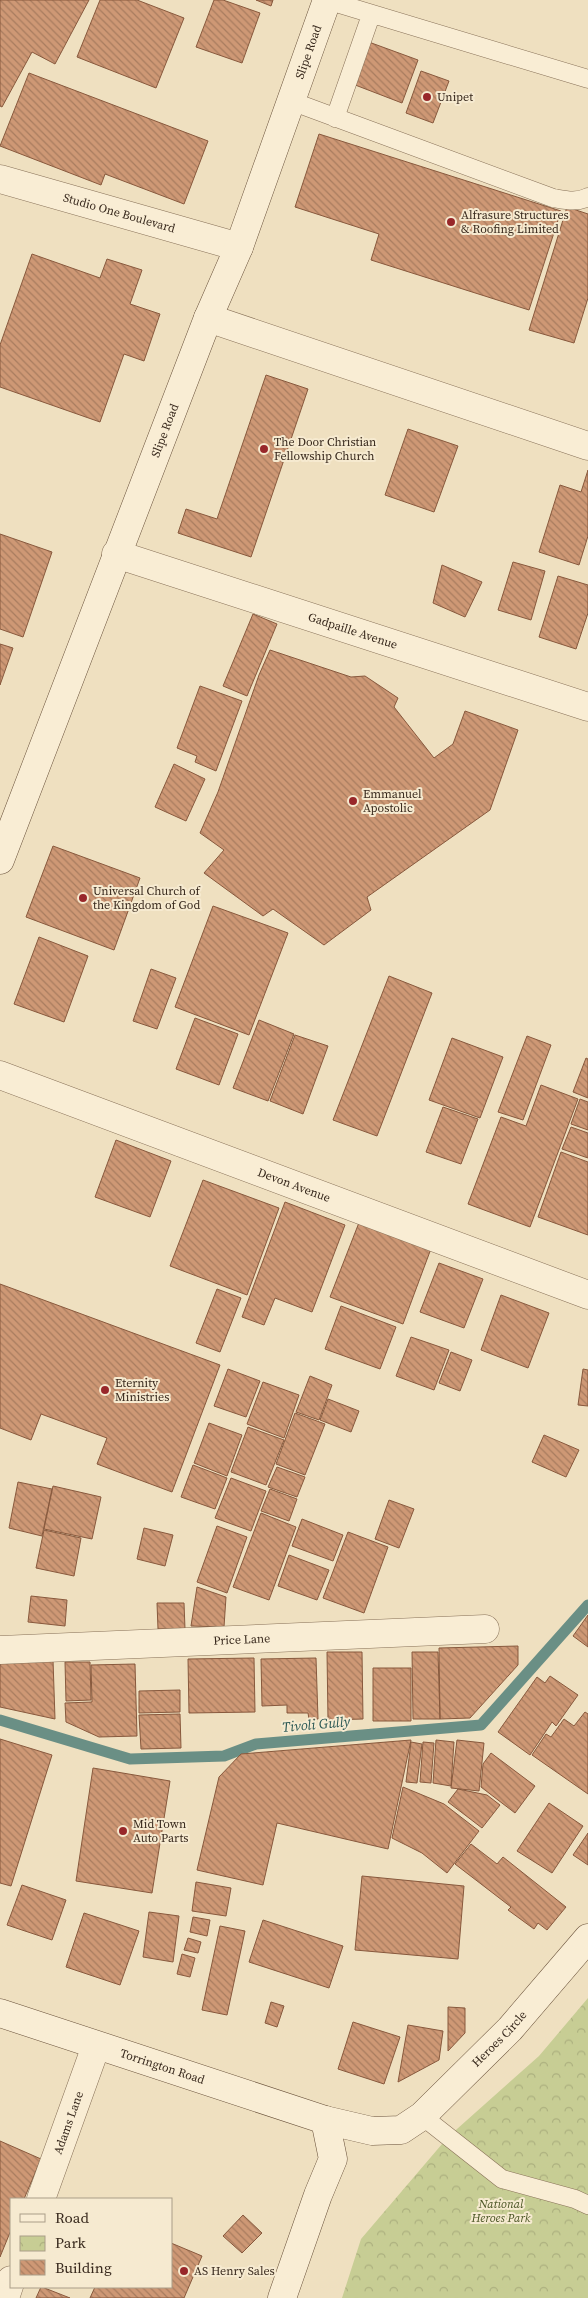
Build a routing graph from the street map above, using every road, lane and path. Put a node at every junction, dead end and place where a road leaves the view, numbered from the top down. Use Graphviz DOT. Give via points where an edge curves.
graph roads {
  1 [pos="327,0"];
  2 [pos="371,15"];
  3 [pos="588,79"];
  4 [pos="291,101"];
  5 [pos="335,118"];
  6 [pos="0,179"];
  7 [pos="588,197"];
  8 [pos="239,247"];
  9 [pos="208,318"];
  10 [pos="588,446"];
  11 [pos="116,554"];
  12 [pos="588,707"];
  13 [pos="0,860"];
  14 [pos="0,1075"];
  15 [pos="588,1295"];
  16 [pos="485,1629"];
  17 [pos="0,1650"];
  18 [pos="588,1938"];
  19 [pos="0,2013"];
  20 [pos="96,2046"];
  21 [pos="325,2120"];
  22 [pos="412,2123"];
  23 [pos="41,2198"];
  24 [pos="588,2205"];
  25 [pos="10,2283"];
  26 [pos="5,2298"];
  27 [pos="282,2298"];
  1 -- 2 [label="lane"];
  1 -- 4 [label="street, Slipe Road"];
  2 -- 3 [label="lane"];
  2 -- 5 [label="lane"];
  4 -- 5 [label="lane"];
  4 -- 8 [label="street, Slipe Road"];
  5 -- 7 [label="lane" via="553,198 582,200"];
  6 -- 8 [label="street, Studio One Boulevard"];
  8 -- 9 [label="street, Slipe Road"];
  9 -- 10 [label="street"];
  9 -- 11 [label="street, Slipe Road"];
  11 -- 12 [label="street, Gadpaille Avenue"];
  11 -- 13 [label="street, Slipe Road"];
  14 -- 15 [label="street, Devon Avenue"];
  16 -- 17 [label="street, Price Lane"];
  18 -- 22 [label="street, Heroes Circle" via="510,2029"];
  19 -- 20 [label="street, Torrington Road"];
  20 -- 21 [label="street, Torrington Road"];
  20 -- 23 [label="street, Adams Lane"];
  21 -- 22 [label="street, Torrington Road" via="372,2131"];
  21 -- 27 [label="street" via="333,2160"];
  22 -- 24 [label="lane" via="502,2179"];
  25 -- 26 [label="street"];
}
